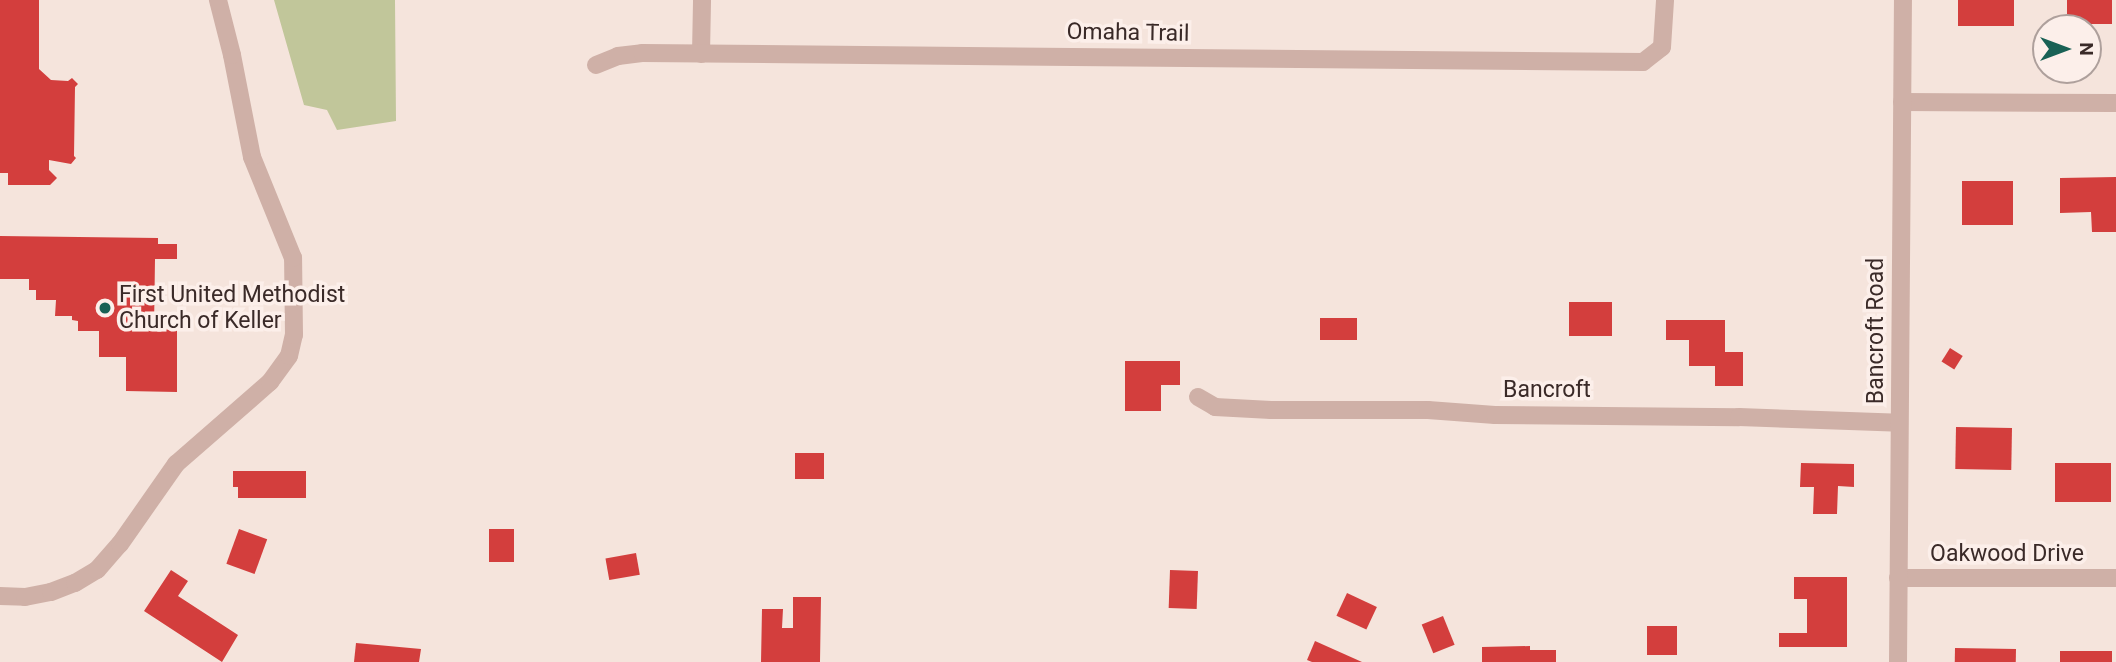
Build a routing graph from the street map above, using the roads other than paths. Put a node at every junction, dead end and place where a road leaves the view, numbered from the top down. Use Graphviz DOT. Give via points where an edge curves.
graph roads {
  1 [pos="218,0"];
  2 [pos="702,0"];
  3 [pos="1665,0"];
  4 [pos="1903,0"];
  5 [pos="701,54"];
  6 [pos="596,65"];
  7 [pos="1902,102"];
  8 [pos="2116,103"];
  9 [pos="1198,397"];
  10 [pos="1899,423"];
  11 [pos="1898,578"];
  12 [pos="2116,578"];
  13 [pos="0,596"];
  14 [pos="1899,662"];
  1 -- 13 [label="street" via="251,157 293,258 294,335 289,356 270,382 176,464 121,544 97,570 51,592"];
  2 -- 5 [label="street"];
  3 -- 5 [label="street, Omaha Trail" via="1665,39 1658,54 1643,62"];
  4 -- 7 [label="street, Bancroft Road"];
  5 -- 6 [label="street, Omaha Trail" via="632,54"];
  7 -- 8 [label="street"];
  7 -- 10 [label="street, Bancroft Road"];
  9 -- 10 [label="street, Bancroft" via="1215,407 1271,410"];
  10 -- 11 [label="street, Bancroft Road"];
  11 -- 12 [label="street, Oakwood Drive"];
  11 -- 14 [label="street, Bancroft Road"];
}
